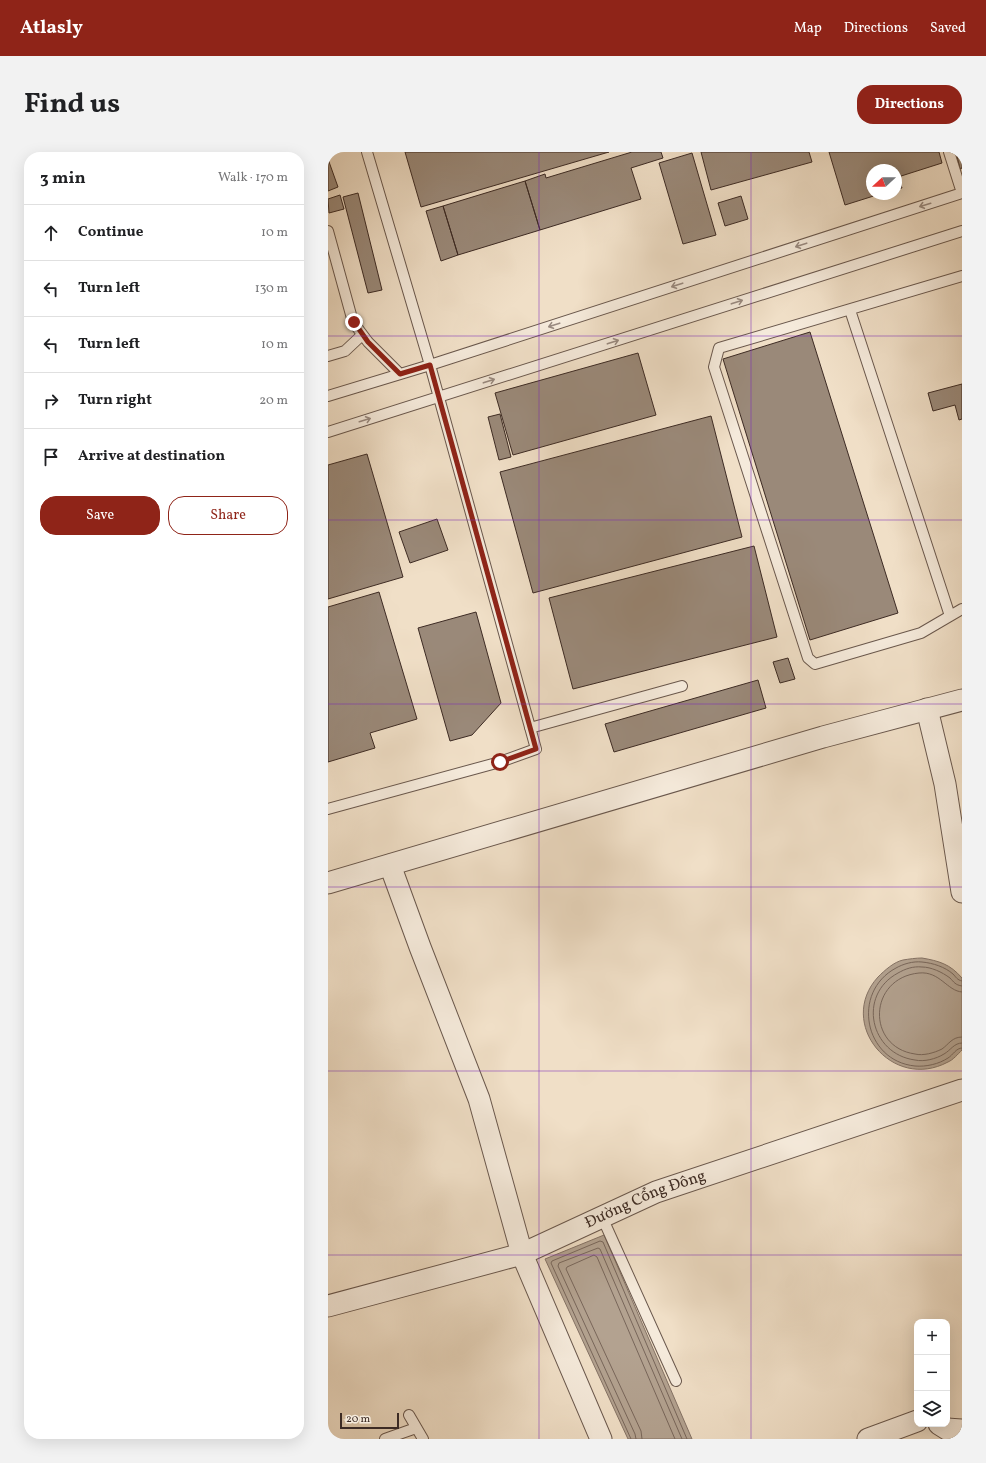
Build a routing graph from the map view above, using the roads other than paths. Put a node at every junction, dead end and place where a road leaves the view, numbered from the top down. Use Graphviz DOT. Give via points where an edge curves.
graph roads {
  1 [pos="367,152"];
  2 [pos="949,152"];
  3 [pos="962,193"];
  4 [pos="328,231"];
  5 [pos="962,231"];
  6 [pos="962,276"];
  7 [pos="850,310"];
  8 [pos="362,335"];
  9 [pos="328,356"];
  10 [pos="430,365"];
  11 [pos="400,374"];
  12 [pos="328,396"];
  13 [pos="439,397"];
  14 [pos="328,432"];
  15 [pos="962,609"];
  16 [pos="950,616"];
  17 [pos="682,686"];
  18 [pos="962,700"];
  19 [pos="927,709"];
  20 [pos="530,728"];
  21 [pos="328,809"];
  22 [pos="390,865"];
  23 [pos="328,883"];
  24 [pos="962,892"];
  25 [pos="962,1090"];
  26 [pos="602,1217"];
  27 [pos="522,1254"];
  28 [pos="328,1306"];
  29 [pos="676,1381"];
  30 [pos="409,1415"];
  31 [pos="914,1422"];
  32 [pos="943,1427"];
  33 [pos="416,1428"];
  34 [pos="962,1430"];
  35 [pos="384,1439"];
  36 [pos="422,1439"];
  37 [pos="601,1439"];
  38 [pos="868,1439"];
  1 -- 10 [label="lane"];
  2 -- 3 [label="lane"];
  3 -- 10 [label="lane, one-way"];
  4 -- 8 [label="lane" via="354,322"];
  13 -- 5 [label="lane, one-way"];
  6 -- 7 [label="lane"];
  7 -- 16 [label="lane"];
  7 -- 16 [label="lane" via="719,348 714,367 808,658 815,664 921,633"];
  8 -- 9 [label="lane" via="345,351"];
  8 -- 11 [label="lane"];
  10 -- 11 [label="lane"];
  10 -- 13 [label="lane"];
  11 -- 12 [label="lane"];
  14 -- 13 [label="lane, one-way"];
  13 -- 20 [label="lane"];
  15 -- 16 [label="lane"];
  17 -- 20 [label="lane"];
  18 -- 19 [label="street"];
  19 -- 22 [label="street" via="823,737"];
  19 -- 24 [label="street" via="945,784"];
  20 -- 21 [label="lane" via="536,749 500,762"];
  22 -- 23 [label="street"];
  22 -- 27 [label="street" via="479,1098"];
  25 -- 26 [label="street, Đường Cổng Đông" via="656,1192"];
  26 -- 27 [label="street, Đường Cổng Đông"];
  26 -- 29 [label="lane"];
  27 -- 28 [label="street, Đường Cổng Đông"];
  27 -- 37 [label="street"];
  30 -- 33 [label="lane"];
  31 -- 38 [label="street"];
  32 -- 34 [label="street"];
  33 -- 35 [label="lane"];
  33 -- 36 [label="lane"];
}
